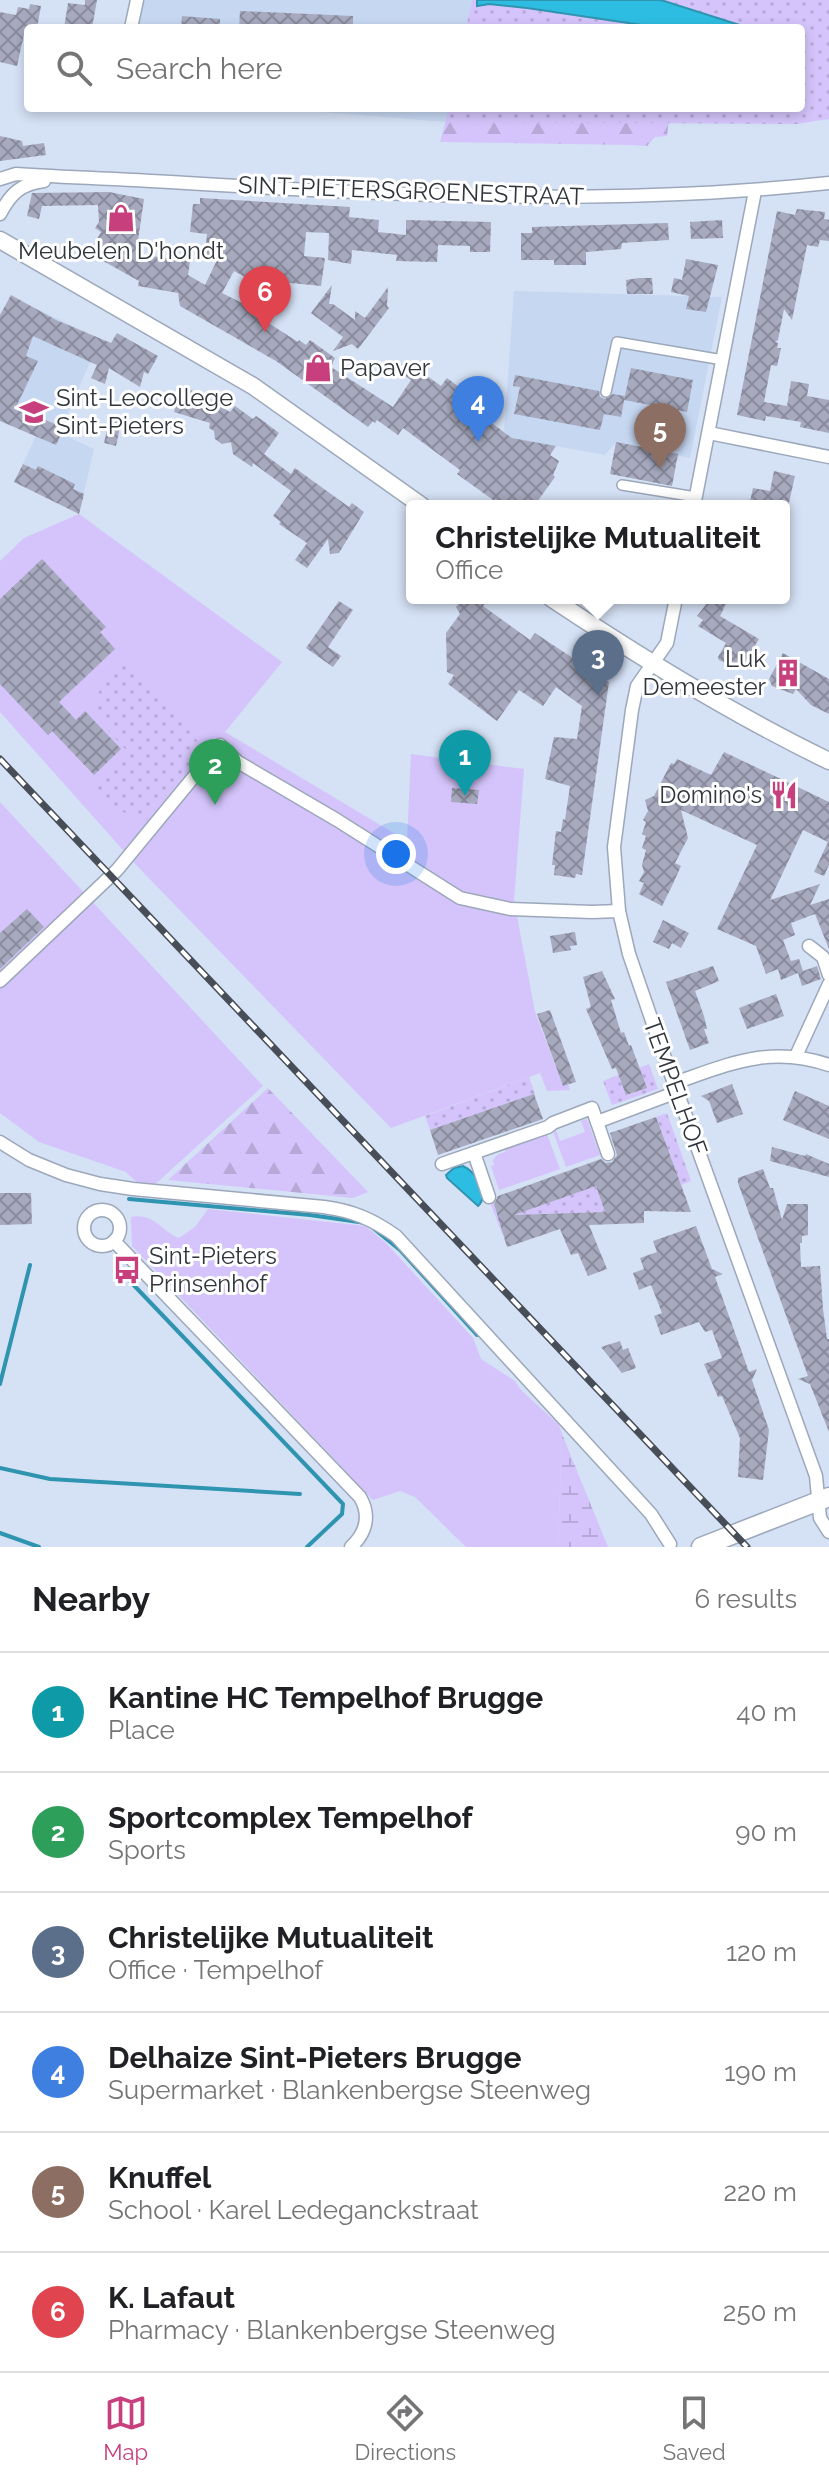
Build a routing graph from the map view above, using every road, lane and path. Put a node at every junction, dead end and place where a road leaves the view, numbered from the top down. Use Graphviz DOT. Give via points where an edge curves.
graph roads {
  1 [pos="137,0"];
  2 [pos="132,24"];
  3 [pos="67,178"];
  4 [pos="0,179"];
  5 [pos="829,183"];
  6 [pos="755,191"];
  7 [pos="0,214"];
  8 [pos="0,240"];
  9 [pos="723,360"];
  10 [pos="606,392"];
  11 [pos="709,433"];
  12 [pos="829,457"];
  13 [pos="622,485"];
  14 [pos="414,500"];
  15 [pos="690,500"];
  16 [pos="695,500"];
  17 [pos="560,604"];
  18 [pos="675,604"];
  19 [pos="653,664"];
  20 [pos="829,761"];
  21 [pos="619,911"];
  22 [pos="809,946"];
  23 [pos="829,975"];
  24 [pos="0,981"];
  25 [pos="829,984"];
  26 [pos="796,1056"];
  27 [pos="829,1065"];
  28 [pos="675,1088"];
  29 [pos="597,1122"];
  30 [pos="0,1142"];
  31 [pos="474,1153"];
  32 [pos="608,1154"];
  33 [pos="442,1164"];
  34 [pos="489,1197"];
  35 [pos="114,1241"];
  36 [pos="824,1499"];
  37 [pos="829,1532"];
  38 [pos="670,1544"];
  39 [pos="351,1547"];
  40 [pos="701,1547"];
  1 -- 2 [label="street"];
  3 -- 4 [label="street, SINT-PIETERSGROENESTRAAT" via="16,174"];
  3 -- 6 [label="street, SINT-PIETERSGROENESTRAAT" via="554,198"];
  3 -- 7 [label="street, SINT-PIETERSGROENESTRAAT" via="27,183 11,195"];
  5 -- 6 [label="street, SINT-PIETERSGROENESTRAAT"];
  6 -- 9 [label="street"];
  8 -- 14 [label="main road" via="253,386"];
  9 -- 10 [label="street" via="617,342"];
  9 -- 11 [label="street"];
  11 -- 12 [label="street"];
  11 -- 16 [label="street"];
  13 -- 15 [label="street"];
  17 -- 19 [label="main road"];
  18 -- 19 [label="street, TEMPELHOF" via="667,643"];
  19 -- 20 [label="main road"];
  19 -- 21 [label="street, TEMPELHOF" via="637,686 632,710 614,847"];
  21 -- 24 [label="street" via="510,909 460,898 238,762 220,745 117,870"];
  21 -- 28 [label="street, TEMPELHOF"];
  22 -- 23 [label="street" via="823,957"];
  25 -- 26 [label="street"];
  26 -- 27 [label="street"];
  26 -- 28 [label="street" via="743,1060"];
  28 -- 29 [label="street"];
  28 -- 36 [label="street, TEMPELHOF"];
  29 -- 31 [label="street" via="592,1108"];
  29 -- 32 [label="street"];
  30 -- 38 [label="street" via="29,1160 100,1184 324,1207 376,1221 530,1380 651,1514"];
  31 -- 33 [label="street"];
  31 -- 34 [label="street"];
  35 -- 39 [label="street" via="360,1497 366,1523"];
  36 -- 37 [label="street, TEMPELHOF" via="820,1518"];
  36 -- 40 [label="main road"];
}
